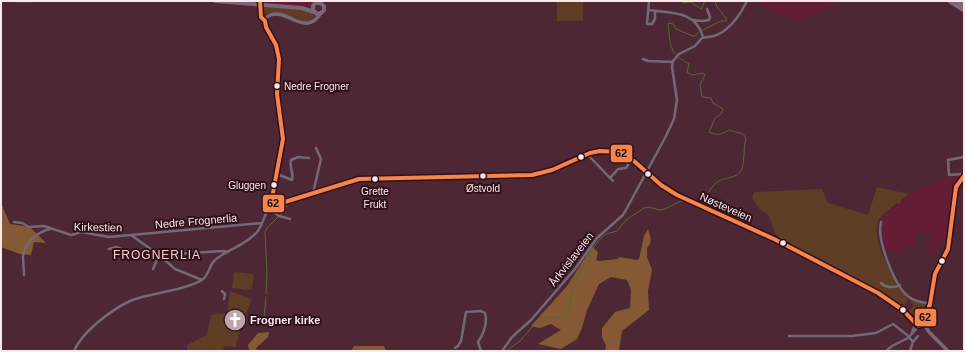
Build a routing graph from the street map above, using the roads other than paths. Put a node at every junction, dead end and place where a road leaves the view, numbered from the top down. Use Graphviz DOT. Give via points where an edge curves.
graph roads {
  1 [pos="17,1"];
  2 [pos="31,1"];
  3 [pos="215,1"];
  4 [pos="260,1"];
  5 [pos="649,1"];
  6 [pos="747,1"];
  7 [pos="951,2"];
  8 [pos="316,3"];
  9 [pos="322,3"];
  10 [pos="960,3"];
  11 [pos="302,8"];
  12 [pos="707,9"];
  13 [pos="648,10"];
  14 [pos="964,10"];
  15 [pos="655,11"];
  16 [pos="315,12"];
  17 [pos="321,13"];
  18 [pos="266,19"];
  19 [pos="693,20"];
  20 [pos="310,23"];
  21 [pos="703,37"];
  22 [pos="643,59"];
  23 [pos="673,62"];
  24 [pos="316,148"];
  25 [pos="588,155"];
  26 [pos="615,157"];
  27 [pos="964,157"];
  28 [pos="309,158"];
  29 [pos="646,172"];
  30 [pos="276,174"];
  31 [pos="964,176"];
  32 [pos="610,178"];
  33 [pos="613,181"];
  34 [pos="313,194"];
  35 [pos="274,204"];
  36 [pos="268,208"];
  37 [pos="290,218"];
  38 [pos="14,222"];
  39 [pos="882,222"];
  40 [pos="262,223"];
  41 [pos="51,229"];
  42 [pos="131,235"];
  43 [pos="108,249"];
  44 [pos="228,252"];
  45 [pos="159,256"];
  46 [pos="153,269"];
  47 [pos="24,276"];
  48 [pos="202,280"];
  49 [pos="881,283"];
  50 [pos="900,284"];
  51 [pos="222,291"];
  52 [pos="224,299"];
  53 [pos="930,304"];
  54 [pos="928,308"];
  55 [pos="923,321"];
  56 [pos="918,323"];
  57 [pos="930,332"];
  58 [pos="789,336"];
  59 [pos="918,336"];
  60 [pos="909,337"];
  61 [pos="913,342"];
  62 [pos="455,348"];
  63 [pos="74,351"];
  64 [pos="481,351"];
  65 [pos="502,351"];
  66 [pos="886,351"];
  67 [pos="910,351"];
  68 [pos="948,351"];
  1 -- 2 [label="street"];
  3 -- 11 [label="main road"];
  4 -- 18 [label="street, bridge" via="261,14"];
  5 -- 13 [label="street"];
  6 -- 21 [label="street" via="731,25 716,35"];
  7 -- 10 [label="highway"];
  8 -- 9 [label="main road"];
  8 -- 11 [label="main road"];
  8 -- 16 [label="main road"];
  9 -- 17 [label="main road" via="324,9"];
  10 -- 14 [label="highway"];
  11 -- 16 [label="main road"];
  12 -- 19 [label="street" via="709,20"];
  13 -- 15 [label="street"];
  13 -- 15 [label="street" via="648,24 654,21"];
  15 -- 19 [label="street" via="678,13"];
  16 -- 17 [label="main road"];
  16 -- 20 [label="main road" via="315,18"];
  17 -- 20 [label="main road"];
  18 -- 20 [label="main road" via="275,14"];
  18 -- 30 [label="main road" via="266,27 276,45 279,59 277,94 282,139"];
  19 -- 21 [label="street"];
  21 -- 23 [label="street"];
  22 -- 23 [label="street"];
  23 -- 29 [label="street, Årkvislaveien" via="677,97 675,114"];
  24 -- 34 [label="street" via="321,159"];
  25 -- 29 [label="main road, Nøsteveien" via="605,151 618,152 634,160"];
  25 -- 32 [label="street"];
  25 -- 34 [label="main road, Nøsteveien" via="532,176 364,179"];
  26 -- 32 [label="street" via="627,162 628,165 618,169"];
  27 -- 31 [label="street" via="948,160 948,165 949,175"];
  28 -- 30 [label="street" via="291,160 292,180"];
  29 -- 56 [label="main road, Nøsteveien" via="668,190 754,229 865,286"];
  29 -- 65 [label="street, Årkvislaveien" via="625,212 597,238 575,269"];
  30 -- 35 [label="main road" via="272,198"];
  31 -- 53 [label="street" via="956,187 948,250 934,277"];
  32 -- 33 [label="street"];
  34 -- 35 [label="main road, Nøsteveien"];
  35 -- 36 [label="street"];
  36 -- 37 [label="street" via="279,216"];
  36 -- 40 [label="street"];
  38 -- 41 [label="street, Kirkestien" via="29,227 42,226"];
  39 -- 50 [label="street" via="881,241"];
  40 -- 42 [label="street, Nedre Frognerlia"];
  40 -- 44 [label="street" via="254,235"];
  41 -- 42 [label="street, Kirkestien" via="71,235 81,232 110,237"];
  41 -- 47 [label="street" via="37,234 28,243 23,257"];
  42 -- 45 [label="street, Kirkestien"];
  43 -- 45 [label="street" via="116,247 133,253"];
  44 -- 45 [label="street"];
  44 -- 48 [label="street" via="213,262"];
  45 -- 46 [label="street"];
  45 -- 48 [label="street, Kirkestien" via="177,270"];
  48 -- 63 [label="street" via="129,302 87,332"];
  49 -- 50 [label="street" via="888,287"];
  50 -- 53 [label="street" via="906,295 912,299"];
  51 -- 52 [label="street" via="225,294"];
  53 -- 54 [label="street"];
  54 -- 55 [label="street"];
  54 -- 56 [label="street"];
  55 -- 56 [label="main road"];
  55 -- 57 [label="main road, Nøsteveien"];
  56 -- 57 [label="main road, Nøsteveien"];
  56 -- 60 [label="street"];
  57 -- 68 [label="main road, Nøsteveien"];
  58 -- 60 [label="street" via="852,336 876,333 892,324"];
  59 -- 61 [label="street"];
  60 -- 61 [label="street"];
  60 -- 66 [label="street"];
  61 -- 67 [label="street"];
  62 -- 64 [label="street" via="461,339 466,312 484,312 485,328 478,343"];
}
